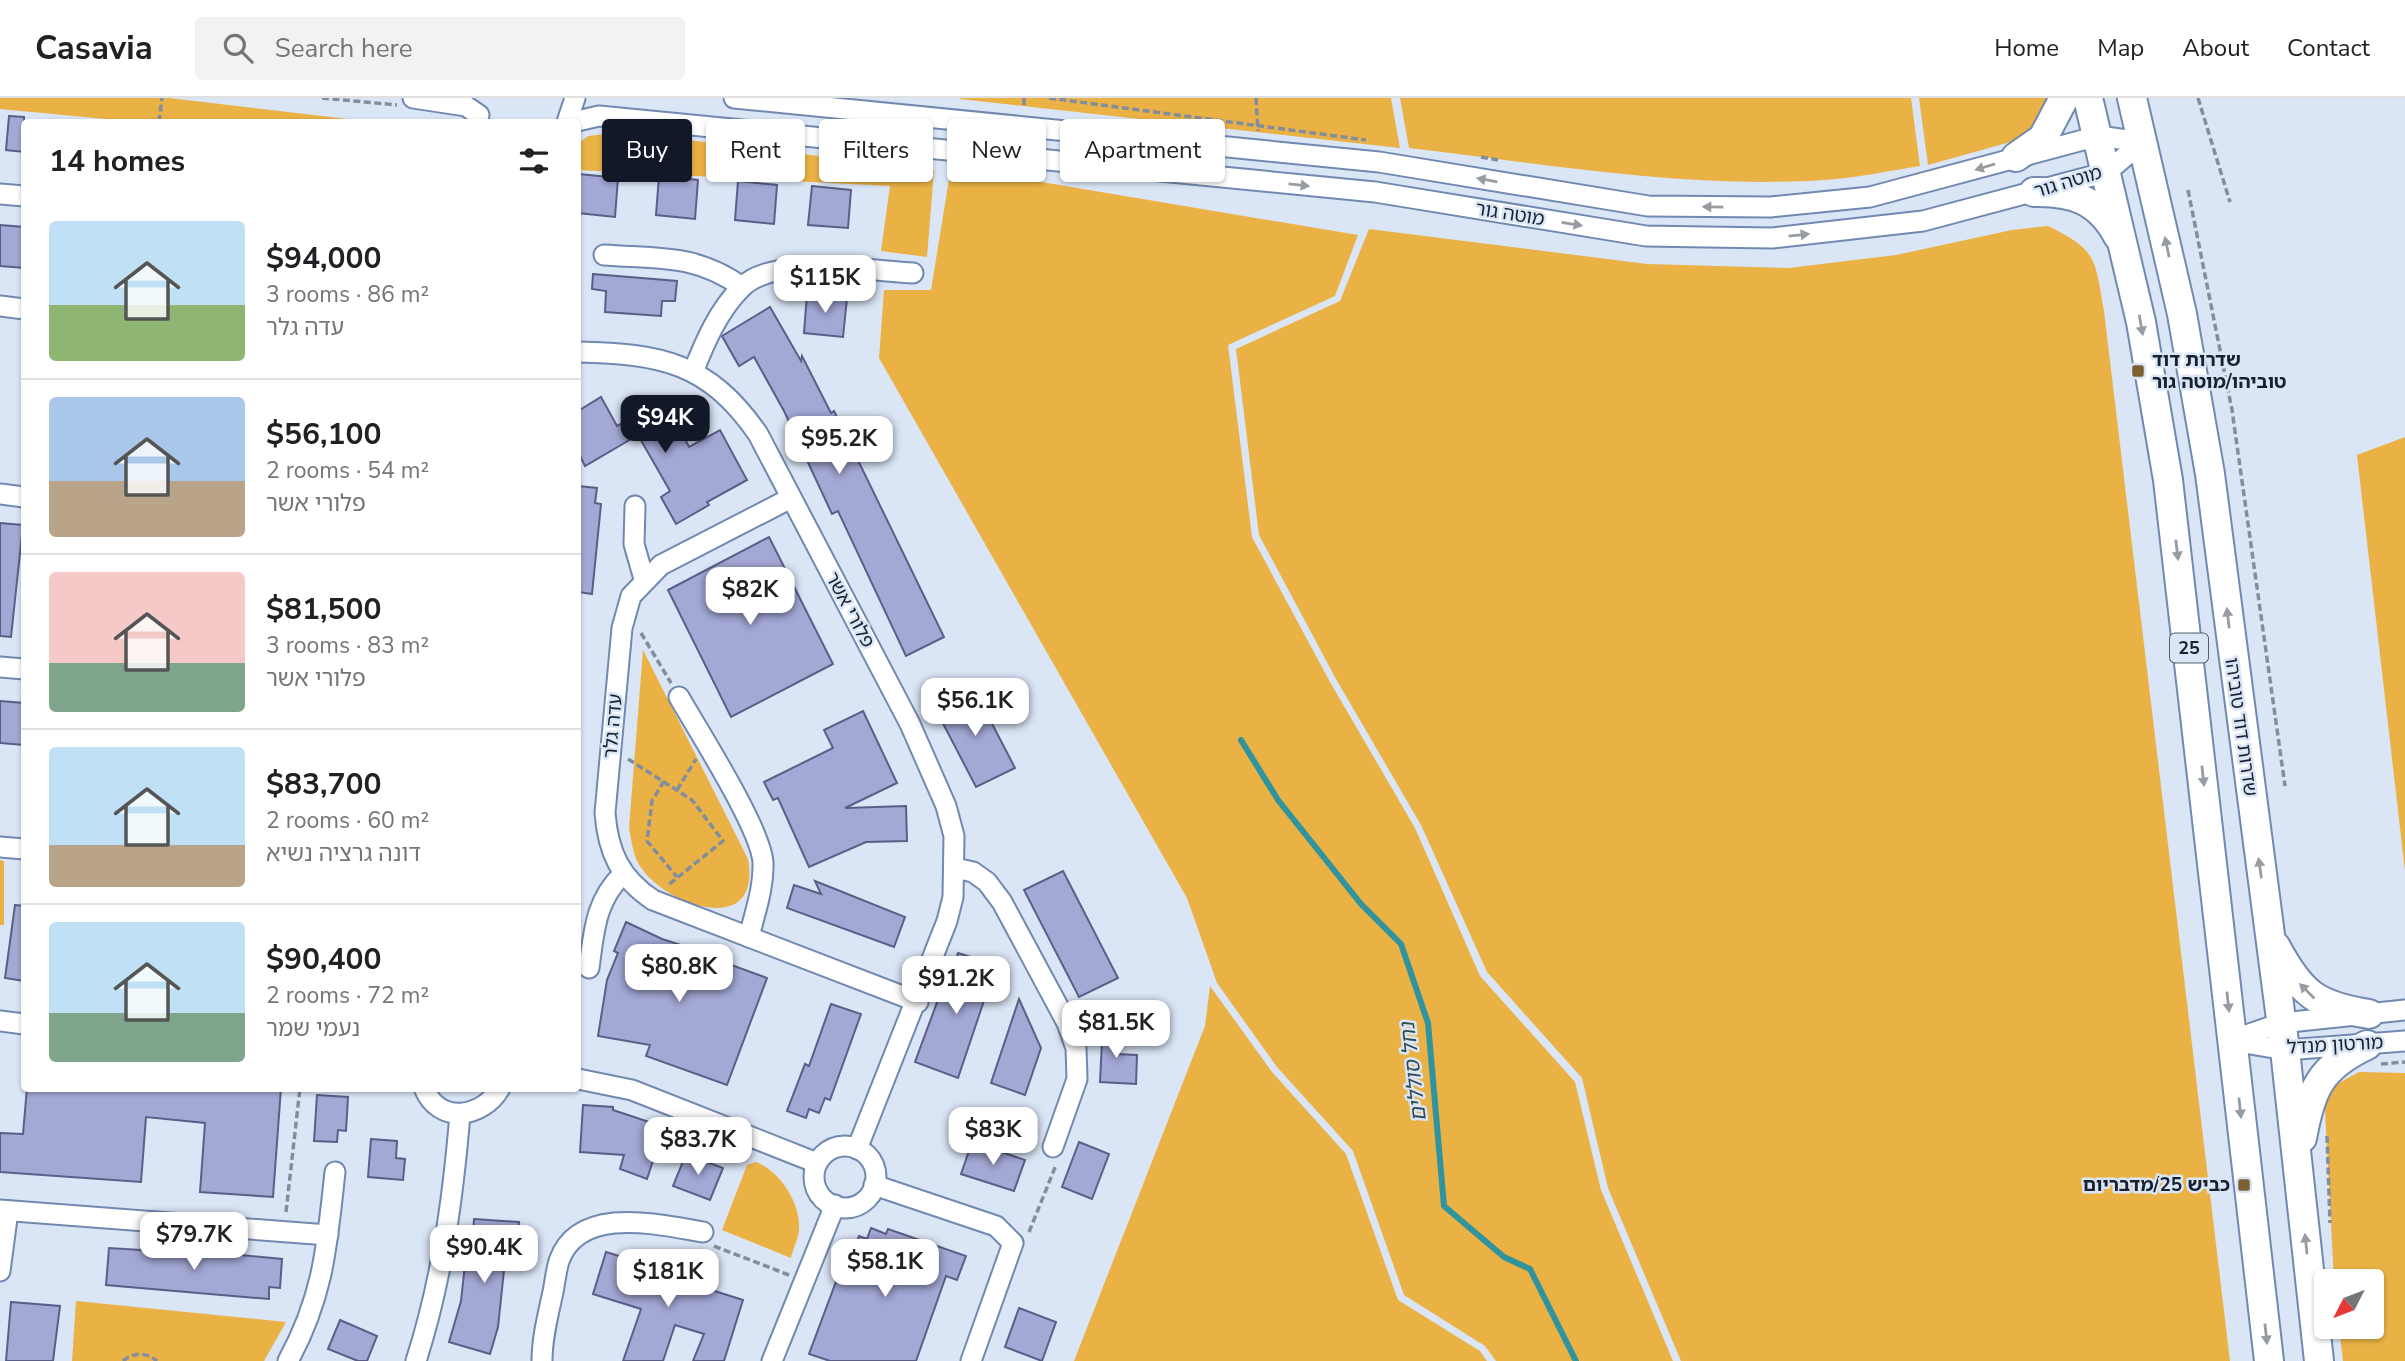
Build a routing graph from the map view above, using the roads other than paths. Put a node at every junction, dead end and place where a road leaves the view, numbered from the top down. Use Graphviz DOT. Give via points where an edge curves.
graph roads {
  1 [pos="575,98"];
  2 [pos="734,98"];
  3 [pos="2064,98"];
  4 [pos="2088,98"];
  5 [pos="2132,98"];
  6 [pos="408,102"];
  7 [pos="479,112"];
  8 [pos="568,119"];
  9 [pos="581,120"];
  10 [pos="2098,136"];
  11 [pos="2142,142"];
  12 [pos="2016,157"];
  13 [pos="2107,172"];
  14 [pos="2034,192"];
  15 [pos="0,194"];
  16 [pos="21,197"];
  17 [pos="604,255"];
  18 [pos="2127,259"];
  19 [pos="914,273"];
  20 [pos="742,287"];
  21 [pos="0,306"];
  22 [pos="21,309"];
  23 [pos="581,352"];
  24 [pos="693,372"];
  25 [pos="0,494"];
  26 [pos="21,497"];
  27 [pos="791,498"];
  28 [pos="635,506"];
  29 [pos="644,579"];
  30 [pos="0,667"];
  31 [pos="21,669"];
  32 [pos="679,697"];
  33 [pos="0,847"];
  34 [pos="21,849"];
  35 [pos="955,868"];
  36 [pos="623,874"];
  37 [pos="2270,936"];
  38 [pos="749,937"];
  39 [pos="589,968"];
  40 [pos="918,1002"];
  41 [pos="2405,1010"];
  42 [pos="2369,1014"];
  43 [pos="0,1021"];
  44 [pos="21,1024"];
  45 [pos="2283,1037"];
  46 [pos="2232,1041"];
  47 [pos="2405,1041"];
  48 [pos="2367,1045"];
  49 [pos="581,1080"];
  50 [pos="428,1092"];
  51 [pos="497,1092"];
  52 [pos="460,1114"];
  53 [pos="1053,1147"];
  54 [pos="857,1149"];
  55 [pos="2297,1162"];
  56 [pos="817,1163"];
  57 [pos="335,1172"];
  58 [pos="874,1185"];
  59 [pos="835,1205"];
  60 [pos="4,1210"];
  61 [pos="703,1231"];
  62 [pos="328,1236"];
  63 [pos="0,1271"];
  64 [pos="288,1361"];
  65 [pos="416,1361"];
  66 [pos="542,1361"];
  67 [pos="772,1361"];
  68 [pos="971,1361"];
  69 [pos="2269,1361"];
  70 [pos="2319,1361"];
  1 -- 8 [label="street"];
  12 -- 2 [label="street, מוטה גור, one-way" via="1870,197 1770,207 1648,206 1379,162"];
  3 -- 12 [label="highway" via="2043,138"];
  4 -- 10 [label="highway, 25"];
  5 -- 11 [label="highway, שדרות דוד טוביהו / 25"];
  6 -- 7 [label="street" via="466,106"];
  9 -- 14 [label="street, מוטה גור, one-way" via="598,116 1375,192 1646,236 1772,238 1875,227 1923,221"];
  10 -- 11 [label="street, מוטה גור"];
  10 -- 12 [label="street, מוטה גור"];
  10 -- 13 [label="highway, 25"];
  11 -- 13 [label="street, מוטה גור"];
  37 -- 11 [label="highway, שדרות דוד טוביהו / 25, one-way" via="2210,474 2182,314"];
  13 -- 14 [label="street, מוטה גור"];
  13 -- 18 [label="highway, 25"];
  14 -- 18 [label="highway" via="2076,195 2096,206 2111,223"];
  15 -- 16 [label="street"];
  17 -- 20 [label="street" via="695,261"];
  18 -- 46 [label="highway, 25, one-way" via="2168,480"];
  19 -- 20 [label="street" via="778,270"];
  20 -- 24 [label="street" via="712,328"];
  21 -- 22 [label="street"];
  23 -- 24 [label="street, פלורי אשר" via="658,359"];
  24 -- 27 [label="street, פלורי אשר" via="738,406"];
  25 -- 26 [label="street"];
  27 -- 29 [label="street, עדה גלר" via="682,553"];
  27 -- 35 [label="street, פלורי אשר" via="930,766 954,836"];
  28 -- 29 [label="street" via="634,544"];
  29 -- 36 [label="street, עדה גלר" via="631,596 622,628 605,813 611,855"];
  30 -- 31 [label="street"];
  32 -- 38 [label="street" via="753,830 763,859 762,887"];
  33 -- 34 [label="street"];
  35 -- 40 [label="street, פלורי אשר" via="947,921"];
  35 -- 53 [label="street" via="988,882 1067,1023 1076,1048 1077,1079"];
  36 -- 38 [label="street, עדה גלר" via="653,900"];
  36 -- 39 [label="street" via="597,911"];
  42 -- 37 [label="highway, one-way" via="2313,999 2289,971"];
  37 -- 45 [label="highway, שדרות דוד טוביהו / 25"];
  38 -- 40 [label="street, עדה גלר"];
  40 -- 54 [label="street, פלורי אשר"];
  41 -- 42 [label="street, מורטון מנדל"];
  42 -- 45 [label="street, מורטון מנדל"];
  43 -- 44 [label="street"];
  45 -- 46 [label="street, מורטון מנדל"];
  45 -- 48 [label="street, מורטון מנדל"];
  45 -- 55 [label="highway, שדרות דוד טוביהו / 25"];
  46 -- 69 [label="highway, 25, one-way"];
  47 -- 48 [label="street, מורטון מנדל"];
  48 -- 55 [label="highway" via="2344,1056 2320,1079"];
  49 -- 56 [label="street" via="632,1090"];
  50 -- 52 [label="street" via="436,1104"];
  51 -- 52 [label="street" via="484,1108"];
  52 -- 65 [label="street" via="453,1194 433,1308"];
  54 -- 56 [label="street" via="834,1148"];
  54 -- 58 [label="street" via="870,1158"];
  70 -- 55 [label="highway, שדרות דוד טוביהו / 25, one-way"];
  56 -- 59 [label="street" via="815,1184 825,1200"];
  57 -- 62 [label="street"];
  58 -- 59 [label="street" via="854,1206"];
  58 -- 68 [label="street" via="996,1226 1013,1243"];
  59 -- 67 [label="street"];
  60 -- 62 [label="street"];
  60 -- 63 [label="street"];
  61 -- 66 [label="street" via="631,1221 597,1226 572,1240 559,1259"];
  62 -- 64 [label="street" via="309,1324"];
}
